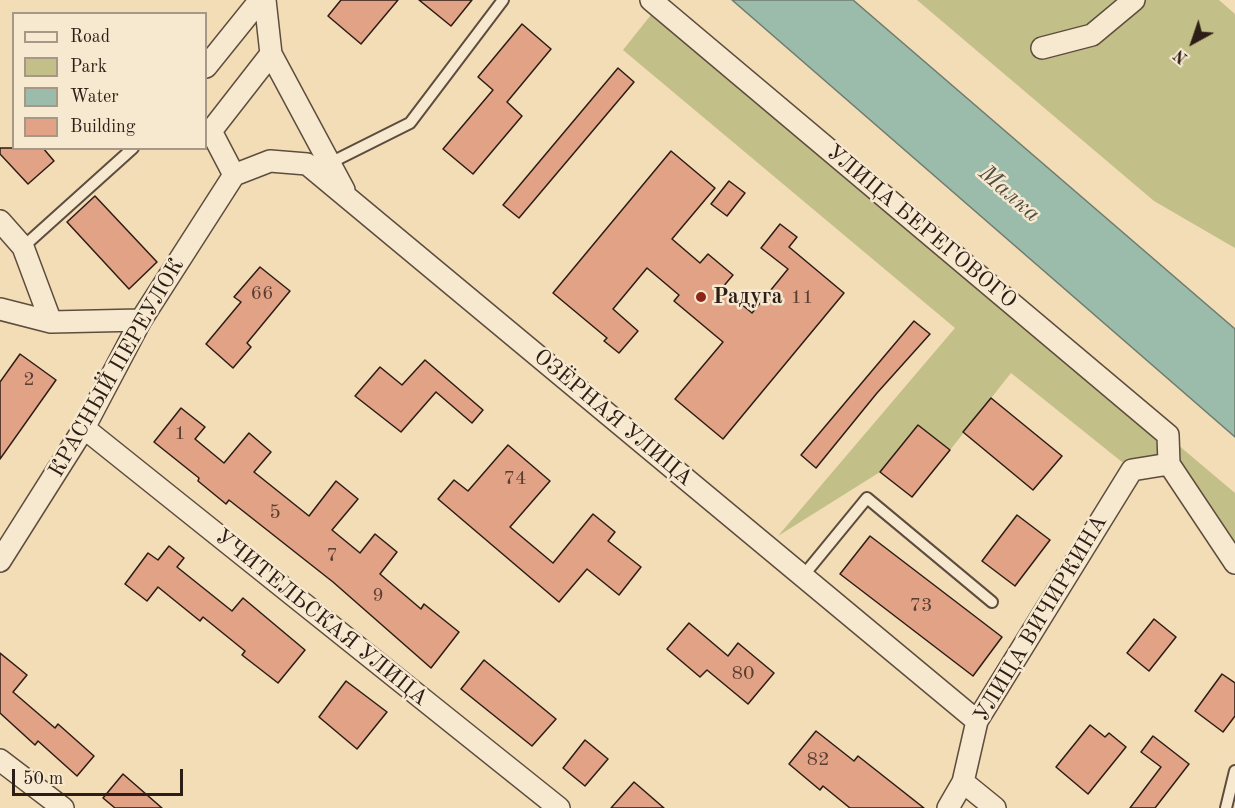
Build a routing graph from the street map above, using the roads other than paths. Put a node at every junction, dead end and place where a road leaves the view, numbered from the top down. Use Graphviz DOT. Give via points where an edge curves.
graph roads {
  1 [pos="503,0"];
  2 [pos="651,0"];
  3 [pos="1134,0"];
  4 [pos="256,4"];
  5 [pos="1042,48"];
  6 [pos="271,54"];
  7 [pos="207,66"];
  8 [pos="208,122"];
  9 [pos="131,150"];
  10 [pos="307,164"];
  11 [pos="330,165"];
  12 [pos="234,175"];
  13 [pos="351,202"];
  14 [pos="0,220"];
  15 [pos="23,247"];
  16 [pos="0,309"];
  17 [pos="141,320"];
  18 [pos="51,322"];
  19 [pos="84,428"];
  20 [pos="1169,464"];
  21 [pos="0,561"];
  22 [pos="1235,563"];
  23 [pos="802,576"];
  24 [pos="992,602"];
  25 [pos="977,721"];
  26 [pos="0,759"];
  27 [pos="1235,771"];
  28 [pos="963,782"];
  29 [pos="63,808"];
  30 [pos="559,808"];
  31 [pos="948,808"];
  32 [pos="995,808"];
  33 [pos="1226,808"];
  1 -- 11 [label="lane" via="410,123"];
  2 -- 20 [label="street, УЛИЦА БЕРЕГОВОГО" via="1168,435"];
  3 -- 5 [label="street" via="1092,35"];
  4 -- 6 [label="street"];
  4 -- 7 [label="street"];
  6 -- 8 [label="street"];
  6 -- 11 [label="street"];
  8 -- 12 [label="street"];
  9 -- 15 [label="lane"];
  10 -- 11 [label="lane"];
  10 -- 12 [label="street" via="270,160"];
  10 -- 13 [label="street, ОЗЁРНАЯ УЛИЦА"];
  11 -- 13 [label="street"];
  12 -- 17 [label="street, КРАСНЫЙ ПЕРЕУЛОК"];
  13 -- 23 [label="street, ОЗЁРНАЯ УЛИЦА"];
  14 -- 15 [label="street"];
  15 -- 18 [label="street"];
  16 -- 18 [label="street"];
  17 -- 18 [label="street"];
  17 -- 19 [label="street, КРАСНЫЙ ПЕРЕУЛОК"];
  19 -- 21 [label="street, КРАСНЫЙ ПЕРЕУЛОК"];
  19 -- 30 [label="street, УЧИТЕЛЬСКАЯ УЛИЦА"];
  20 -- 22 [label="street"];
  20 -- 25 [label="street, УЛИЦА ВИЧИРКИНА" via="1132,470"];
  23 -- 24 [label="lane" via="867,498"];
  23 -- 25 [label="street, ОЗЁРНАЯ УЛИЦА"];
  25 -- 28 [label="street, УЛИЦА ВИЧИРКИНА"];
  26 -- 29 [label="street"];
  27 -- 33 [label="lane"];
  28 -- 31 [label="street, УЛИЦА ВИЧИРКИНА"];
  28 -- 32 [label="street"];
}
